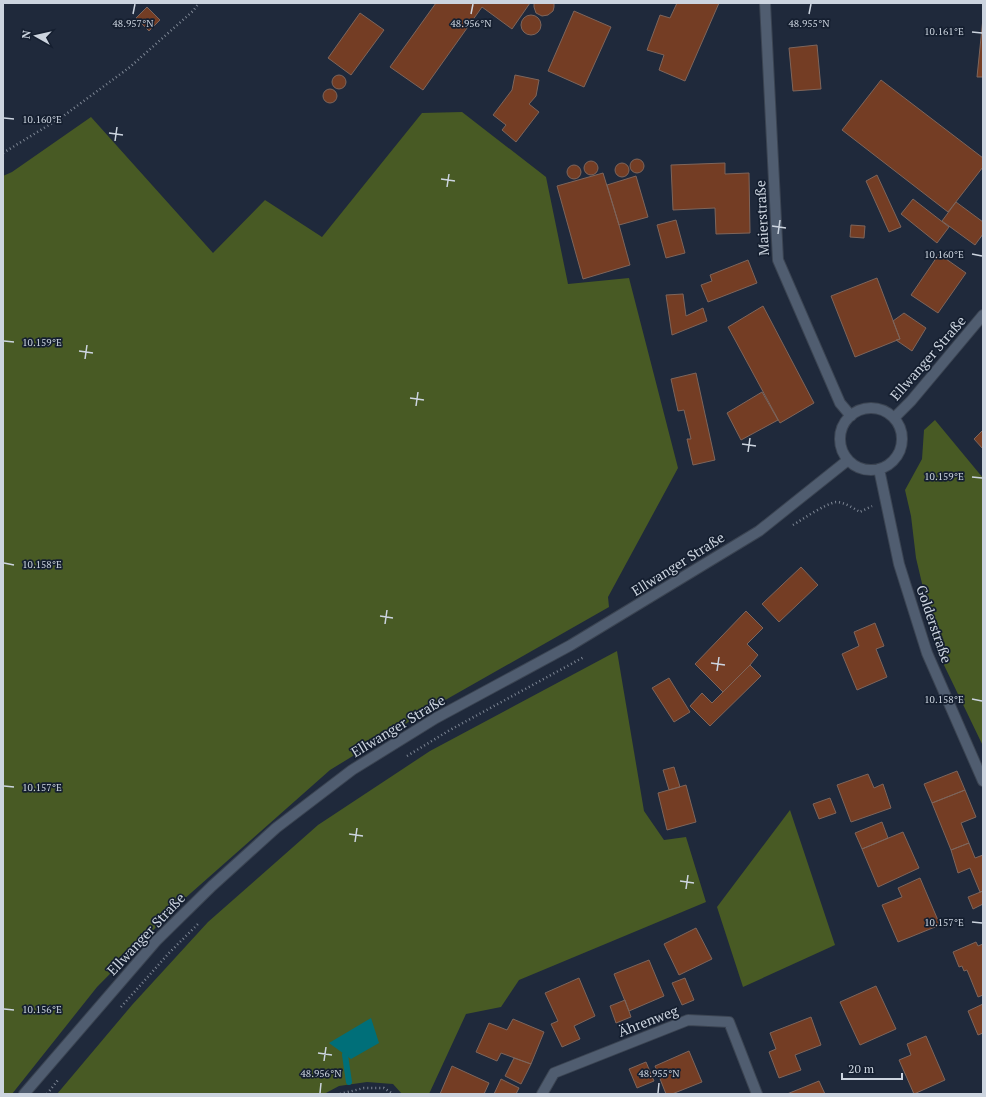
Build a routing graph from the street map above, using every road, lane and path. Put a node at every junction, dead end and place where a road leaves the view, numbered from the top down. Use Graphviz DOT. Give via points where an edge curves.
graph roads {
  1 [pos="199,3"];
  2 [pos="765,3"];
  3 [pos="3,153"];
  4 [pos="983,315"];
  5 [pos="851,416"];
  6 [pos="894,418"];
  7 [pos="848,460"];
  8 [pos="879,469"];
  9 [pos="886,500"];
  10 [pos="791,526"];
  11 [pos="590,653"];
  12 [pos="404,758"];
  13 [pos="983,781"];
  14 [pos="202,920"];
  15 [pos="119,1010"];
  16 [pos="60,1078"];
  17 [pos="24,1094"];
  18 [pos="47,1094"];
  19 [pos="340,1094"];
  20 [pos="393,1094"];
  21 [pos="542,1094"];
  22 [pos="757,1094"];
  1 -- 3 [label="path" via="130,67 62,117"];
  2 -- 5 [label="street, Maierstraße" via="778,260 840,403"];
  4 -- 6 [label="street, Ellwanger Straße"];
  5 -- 6 [label="street, Ellwanger Straße" via="861,410 873,408 885,411"];
  5 -- 7 [label="street" via="843,426 840,437 842,449"];
  6 -- 8 [label="street, Ellwanger Straße" via="901,429 902,442 899,454"];
  7 -- 8 [label="street" via="868,470"];
  7 -- 17 [label="street, Ellwanger Straße" via="759,531 572,645 430,722 352,770 311,801 276,828 156,941"];
  8 -- 9 [label="street, Golderstraße"];
  9 -- 10 [label="path" via="860,512 851,506 836,502"];
  9 -- 13 [label="street, Golderstraße" via="899,564 927,653"];
  11 -- 12 [label="path"];
  14 -- 15 [label="path"];
  16 -- 18 [label="path"];
  19 -- 20 [label="path" via="364,1088 384,1088"];
  21 -- 22 [label="street, Ährenweg" via="554,1073 688,1020 729,1022"];
}
